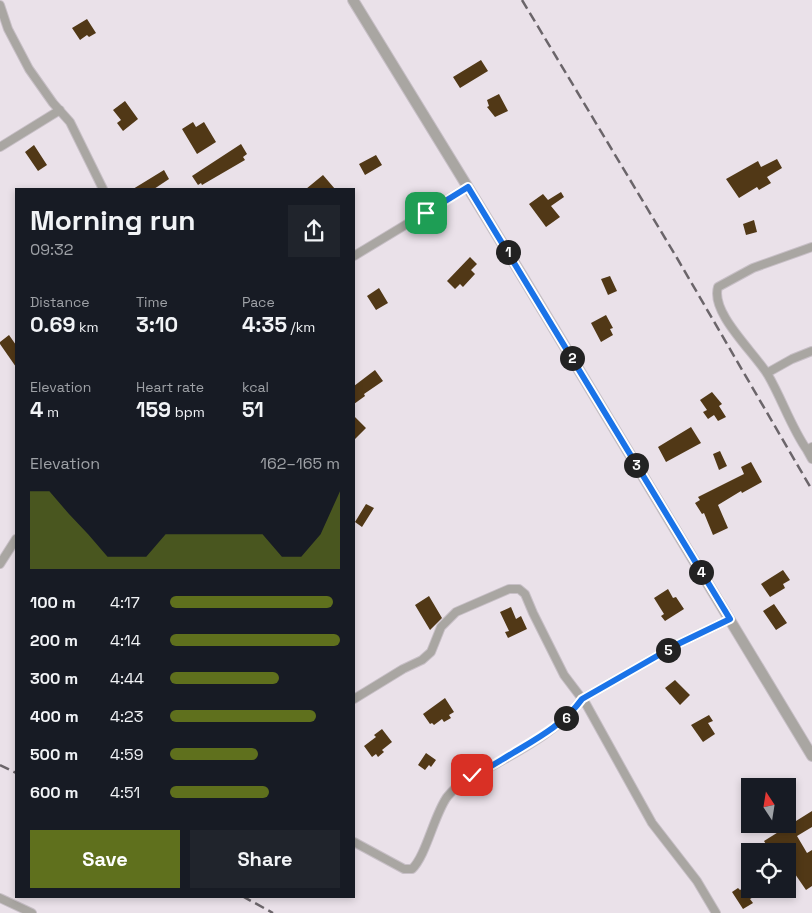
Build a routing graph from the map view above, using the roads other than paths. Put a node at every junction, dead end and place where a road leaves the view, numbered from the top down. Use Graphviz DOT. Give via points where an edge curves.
graph roads {
  1 [pos="353,0"];
  2 [pos="0,5"];
  3 [pos="60,110"];
  4 [pos="0,147"];
  5 [pos="468,187"];
  6 [pos="103,188"];
  7 [pos="812,248"];
  8 [pos="355,255"];
  9 [pos="812,350"];
  10 [pos="767,373"];
  11 [pos="809,449"];
  12 [pos="812,459"];
  13 [pos="15,541"];
  14 [pos="0,564"];
  15 [pos="730,619"];
  16 [pos="355,698"];
  17 [pos="582,699"];
  18 [pos="812,756"];
  19 [pos="355,843"];
  20 [pos="0,898"];
  21 [pos="32,913"];
  22 [pos="716,913"];
  1 -- 5 [label="street"];
  2 -- 3 [label="street" via="8,29 29,69"];
  3 -- 4 [label="street"];
  3 -- 6 [label="street" via="70,122"];
  5 -- 8 [label="street"];
  5 -- 15 [label="street"];
  7 -- 10 [label="street" via="753,268 718,287 717,299 721,310"];
  9 -- 10 [label="street"];
  10 -- 11 [label="street" via="799,439"];
  11 -- 12 [label="street"];
  13 -- 14 [label="street"];
  15 -- 17 [label="street" via="678,644"];
  15 -- 18 [label="street"];
  16 -- 17 [label="street" via="422,660 431,652 441,627 456,612 509,589 520,589 564,675"];
  17 -- 19 [label="street" via="550,730 462,781 447,798 412,869"];
  17 -- 22 [label="street" via="652,823 697,881"];
  20 -- 21 [label="street"];
}
